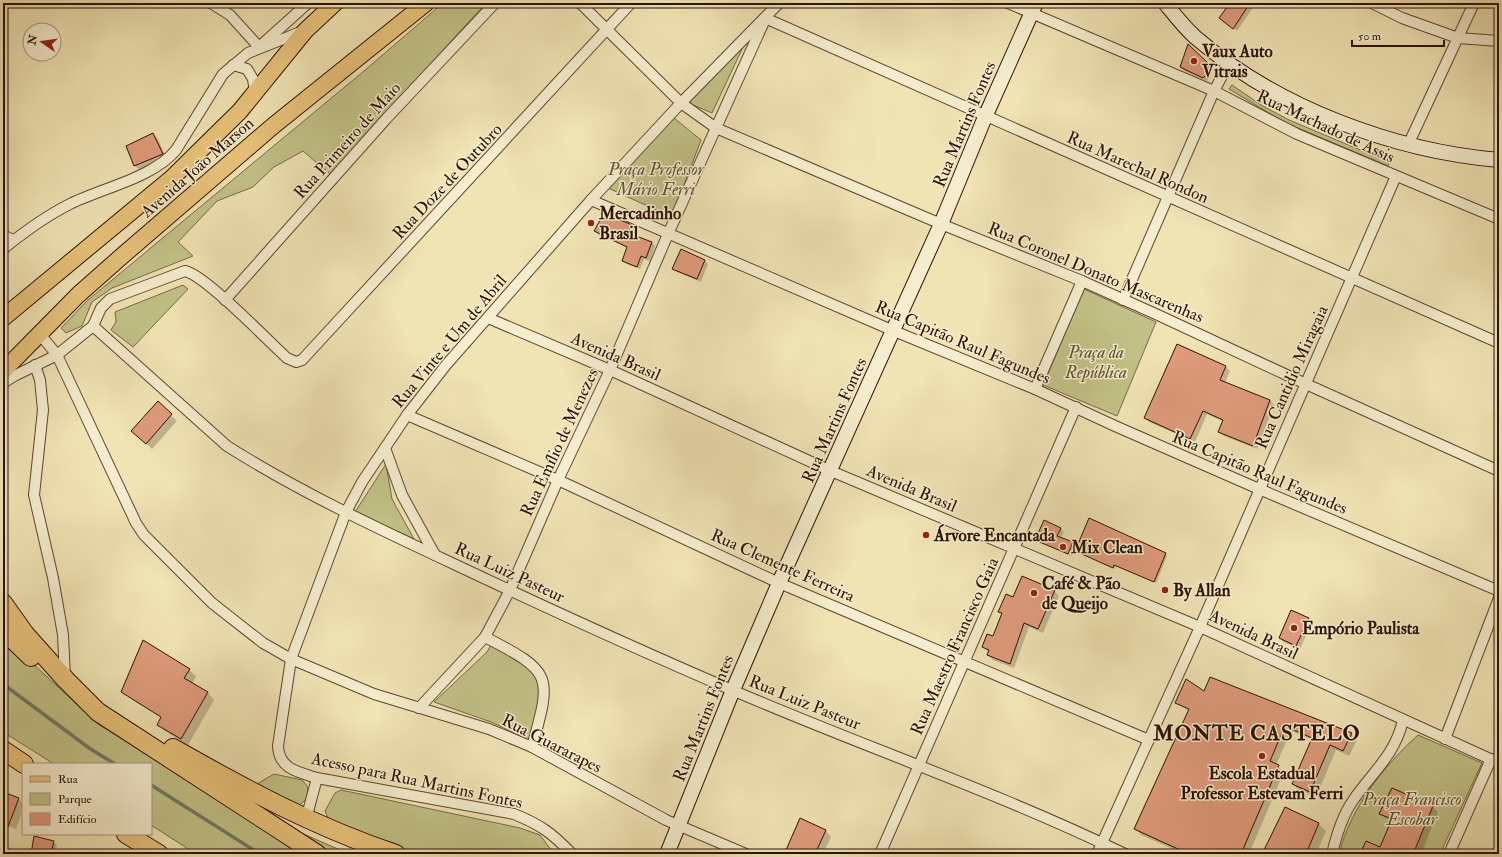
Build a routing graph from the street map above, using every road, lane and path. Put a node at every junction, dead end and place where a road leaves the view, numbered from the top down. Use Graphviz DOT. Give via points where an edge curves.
graph roads {
  1 [pos="211,3"];
  2 [pos="308,3"];
  3 [pos="335,3"];
  4 [pos="426,3"];
  5 [pos="495,3"];
  6 [pos="580,3"];
  7 [pos="632,3"];
  8 [pos="779,3"];
  9 [pos="1008,3"];
  10 [pos="1165,3"];
  11 [pos="1372,3"];
  12 [pos="1474,3"];
  13 [pos="1034,8"];
  14 [pos="765,18"];
  15 [pos="607,30"];
  16 [pos="305,31"];
  17 [pos="1458,38"];
  18 [pos="1499,41"];
  19 [pos="259,47"];
  20 [pos="1229,63"];
  21 [pos="233,65"];
  22 [pos="1214,91"];
  23 [pos="255,92"];
  24 [pos="681,103"];
  25 [pos="986,117"];
  26 [pos="716,128"];
  27 [pos="1408,145"];
  28 [pos="1499,160"];
  29 [pos="1396,176"];
  30 [pos="1167,198"];
  31 [pos="591,200"];
  32 [pos="1499,219"];
  33 [pos="941,224"];
  34 [pos="668,234"];
  35 [pos="3,235"];
  36 [pos="13,240"];
  37 [pos="3,248"];
  38 [pos="1352,278"];
  39 [pos="1082,281"];
  40 [pos="225,300"];
  41 [pos="1123,300"];
  42 [pos="3,318"];
  43 [pos="488,318"];
  44 [pos="93,326"];
  45 [pos="894,331"];
  46 [pos="40,333"];
  47 [pos="1499,343"];
  48 [pos="57,355"];
  49 [pos="35,365"];
  50 [pos="610,370"];
  51 [pos="3,371"];
  52 [pos="3,383"];
  53 [pos="1306,384"];
  54 [pos="1035,389"];
  55 [pos="1076,408"];
  56 [pos="407,415"];
  57 [pos="385,448"];
  58 [pos="831,471"];
  59 [pos="1499,471"];
  60 [pos="558,480"];
  61 [pos="1259,489"];
  62 [pos="346,512"];
  63 [pos="1014,549"];
  64 [pos="435,555"];
  65 [pos="779,583"];
  66 [pos="510,590"];
  67 [pos="1499,591"];
  68 [pos="1499,598"];
  69 [pos="3,603"];
  70 [pos="1200,627"];
  71 [pos="3,630"];
  72 [pos="485,637"];
  73 [pos="291,659"];
  74 [pos="965,660"];
  75 [pos="61,675"];
  76 [pos="733,690"];
  77 [pos="419,708"];
  78 [pos="109,719"];
  79 [pos="1403,720"];
  80 [pos="1445,739"];
  81 [pos="1149,740"];
  82 [pos="532,747"];
  83 [pos="3,750"];
  84 [pos="1495,761"];
  85 [pos="22,763"];
  86 [pos="919,765"];
  87 [pos="291,768"];
  88 [pos="317,778"];
  89 [pos="306,819"];
  90 [pos="679,825"];
  91 [pos="127,835"];
  92 [pos="128,835"];
  93 [pos="1102,843"];
  94 [pos="150,854"];
  95 [pos="159,854"];
  96 [pos="317,854"];
  97 [pos="396,854"];
  98 [pos="572,854"];
  99 [pos="667,854"];
  100 [pos="746,854"];
  101 [pos="880,854"];
  102 [pos="1097,854"];
  103 [pos="1125,854"];
  104 [pos="1332,854"];
  105 [pos="1448,854"];
  1 -- 19 [label="street" via="230,15"];
  2 -- 19 [label="street"];
  3 -- 16 [label="main road, Avenida João Marson"];
  4 -- 46 [label="main road, Avenida João Marson" via="273,126 78,295"];
  5 -- 40 [label="street, Rua Primeiro de Maio" via="387,118"];
  6 -- 15 [label="street, Rua Coronel Donato Mascarenhas"];
  7 -- 15 [label="street, Rua Doze de Outubro"];
  8 -- 14 [label="street, Rua Vinte e Um de Abril"];
  9 -- 13 [label="street, Rua Machado de Assis"];
  10 -- 20 [label="street" via="1194,36"];
  11 -- 17 [label="street" via="1402,18"];
  12 -- 17 [label="street"];
  13 -- 22 [label="street, Rua Machado de Assis"];
  13 -- 25 [label="street, Rua Martins Fontes"];
  14 -- 24 [label="street, Rua Vinte e Um de Abril"];
  14 -- 25 [label="street, Rua Marechal Rondon"];
  14 -- 26 [label="street, Rua Emílio de Menezes"];
  15 -- 24 [label="street, Rua Coronel Donato Mascarenhas"];
  15 -- 40 [label="street, Rua Doze de Outubro" via="302,360 296,362 281,352"];
  16 -- 19 [label="street"];
  16 -- 23 [label="main road, Avenida João Marson"];
  17 -- 18 [label="street"];
  17 -- 27 [label="street"];
  19 -- 21 [label="street"];
  20 -- 22 [label="street"];
  20 -- 27 [label="street" via="1305,107"];
  21 -- 23 [label="street" via="247,69 253,79"];
  21 -- 36 [label="street" via="223,74 168,160 121,184 70,204"];
  22 -- 29 [label="street, Rua Machado de Assis" via="1297,134"];
  22 -- 30 [label="street"];
  23 -- 42 [label="main road, Avenida João Marson" via="172,178"];
  24 -- 26 [label="street, Rua Coronel Donato Mascarenhas"];
  24 -- 31 [label="street, Rua Vinte e Um de Abril"];
  25 -- 30 [label="street, Rua Marechal Rondon"];
  25 -- 33 [label="street, Rua Martins Fontes"];
  26 -- 33 [label="street, Rua Coronel Donato Mascarenhas"];
  26 -- 34 [label="street, Rua Emílio de Menezes"];
  27 -- 28 [label="street" via="1443,153"];
  29 -- 32 [label="street, Rua Machado de Assis"];
  29 -- 38 [label="street, Rua Cantidio Miragaia"];
  30 -- 38 [label="street, Rua Marechal Rondon"];
  30 -- 41 [label="street"];
  31 -- 34 [label="street, Rua Capitão Raul Fagundes"];
  31 -- 43 [label="street, Rua Vinte e Um de Abril"];
  33 -- 39 [label="street, Rua Coronel Donato Mascarenhas"];
  33 -- 45 [label="street, Rua Martins Fontes"];
  34 -- 45 [label="street, Rua Capitão Raul Fagundes"];
  34 -- 50 [label="street, Rua Emílio de Menezes"];
  35 -- 36 [label="street"];
  36 -- 37 [label="street"];
  38 -- 47 [label="street, Rua Marechal Rondon"];
  38 -- 53 [label="street, Rua Cantidio Miragaia"];
  39 -- 41 [label="street, Rua Coronel Donato Mascarenhas"];
  39 -- 54 [label="street"];
  40 -- 44 [label="street" via="194,274 181,272 110,299 101,308"];
  41 -- 53 [label="street, Rua Coronel Donato Mascarenhas"];
  43 -- 50 [label="street, Avenida Brasil"];
  43 -- 56 [label="street, Rua Vinte e Um de Abril" via="446,365"];
  44 -- 48 [label="street"];
  44 -- 62 [label="street, Rua Luiz Pasteur" via="228,446"];
  45 -- 54 [label="street, Rua Capitão Raul Fagundes"];
  45 -- 58 [label="street, Rua Martins Fontes"];
  46 -- 48 [label="street, Rua Guararapes"];
  46 -- 51 [label="main road, Avenida João Marson"];
  48 -- 49 [label="street"];
  48 -- 73 [label="street, Rua Guararapes" via="144,535 212,602 263,643"];
  49 -- 52 [label="street"];
  49 -- 75 [label="street" via="40,380 43,410 34,495 63,635"];
  50 -- 58 [label="street, Avenida Brasil"];
  50 -- 60 [label="street, Rua Emílio de Menezes"];
  53 -- 59 [label="street, Rua Coronel Donato Mascarenhas"];
  53 -- 61 [label="street, Rua Cantidio Miragaia"];
  54 -- 55 [label="street, Rua Capitão Raul Fagundes"];
  55 -- 61 [label="street, Rua Capitão Raul Fagundes"];
  55 -- 63 [label="street, Rua Maestro Francisco Gaia"];
  56 -- 57 [label="street, Rua Vinte e Um de Abril"];
  56 -- 60 [label="street, Rua Clemente Ferreira"];
  57 -- 62 [label="street, Rua Vinte e Um de Abril"];
  57 -- 64 [label="street" via="402,495"];
  58 -- 63 [label="street, Avenida Brasil"];
  58 -- 65 [label="street, Rua Martins Fontes"];
  60 -- 65 [label="street, Rua Clemente Ferreira"];
  60 -- 66 [label="street, Rua Emílio de Menezes"];
  61 -- 67 [label="street, Rua Capitão Raul Fagundes"];
  61 -- 70 [label="street, Rua Cantidio Miragaia"];
  62 -- 64 [label="street, Rua Luiz Pasteur"];
  62 -- 73 [label="street, Rua Vinte e Um de Abril"];
  63 -- 70 [label="street, Avenida Brasil"];
  63 -- 74 [label="street, Rua Maestro Francisco Gaia"];
  64 -- 66 [label="street, Rua Luiz Pasteur"];
  65 -- 74 [label="street, Rua Clemente Ferreira"];
  65 -- 76 [label="street, Rua Martins Fontes"];
  66 -- 72 [label="street, Rua Emílio de Menezes"];
  66 -- 76 [label="street, Rua Luiz Pasteur"];
  68 -- 80 [label="street"];
  69 -- 75 [label="highway" via="25,634"];
  70 -- 79 [label="street, Avenida Brasil"];
  70 -- 81 [label="street, Rua Cantidio Miragaia"];
  71 -- 75 [label="highway" via="28,654"];
  72 -- 77 [label="street, Rua Emílio de Menezes"];
  72 -- 82 [label="street" via="515,653 539,671 545,697"];
  73 -- 77 [label="street, Rua Guararapes" via="374,694"];
  73 -- 87 [label="street, Rua Vinte e Um de Abril" via="278,746 280,759"];
  74 -- 81 [label="street, Rua Clemente Ferreira"];
  74 -- 86 [label="street, Rua Maestro Francisco Gaia"];
  75 -- 78 [label="highway" via="98,712"];
  76 -- 86 [label="street, Rua Luiz Pasteur"];
  76 -- 90 [label="street, Rua Martins Fontes"];
  77 -- 82 [label="street, Rua Guararapes" via="489,729"];
  78 -- 89 [label="highway" via="149,733 231,781"];
  78 -- 96 [label="highway"];
  79 -- 80 [label="street, Avenida Brasil"];
  79 -- 104 [label="street" via="1400,737 1393,749 1351,803"];
  80 -- 84 [label="street, Avenida Brasil"];
  81 -- 93 [label="street, Rua Cantidio Miragaia"];
  82 -- 90 [label="street, Rua Guararapes"];
  83 -- 85 [label="highway"];
  84 -- 105 [label="street"];
  86 -- 93 [label="street, Rua Luiz Pasteur"];
  86 -- 101 [label="street, Rua Maestro Francisco Gaia"];
  87 -- 88 [label="street, Acesso para Rua Martins Fontes"];
  88 -- 89 [label="street"];
  88 -- 98 [label="street, Acesso para Rua Martins Fontes" via="514,814 543,827 558,838"];
  89 -- 97 [label="highway"];
  90 -- 99 [label="street, Rua Martins Fontes"];
  90 -- 100 [label="street, Rua Guararapes"];
  91 -- 94 [label="highway"];
  92 -- 95 [label="highway"];
  93 -- 102 [label="street, Rua Cantidio Miragaia"];
  93 -- 103 [label="street, Rua Luiz Pasteur"];
}
